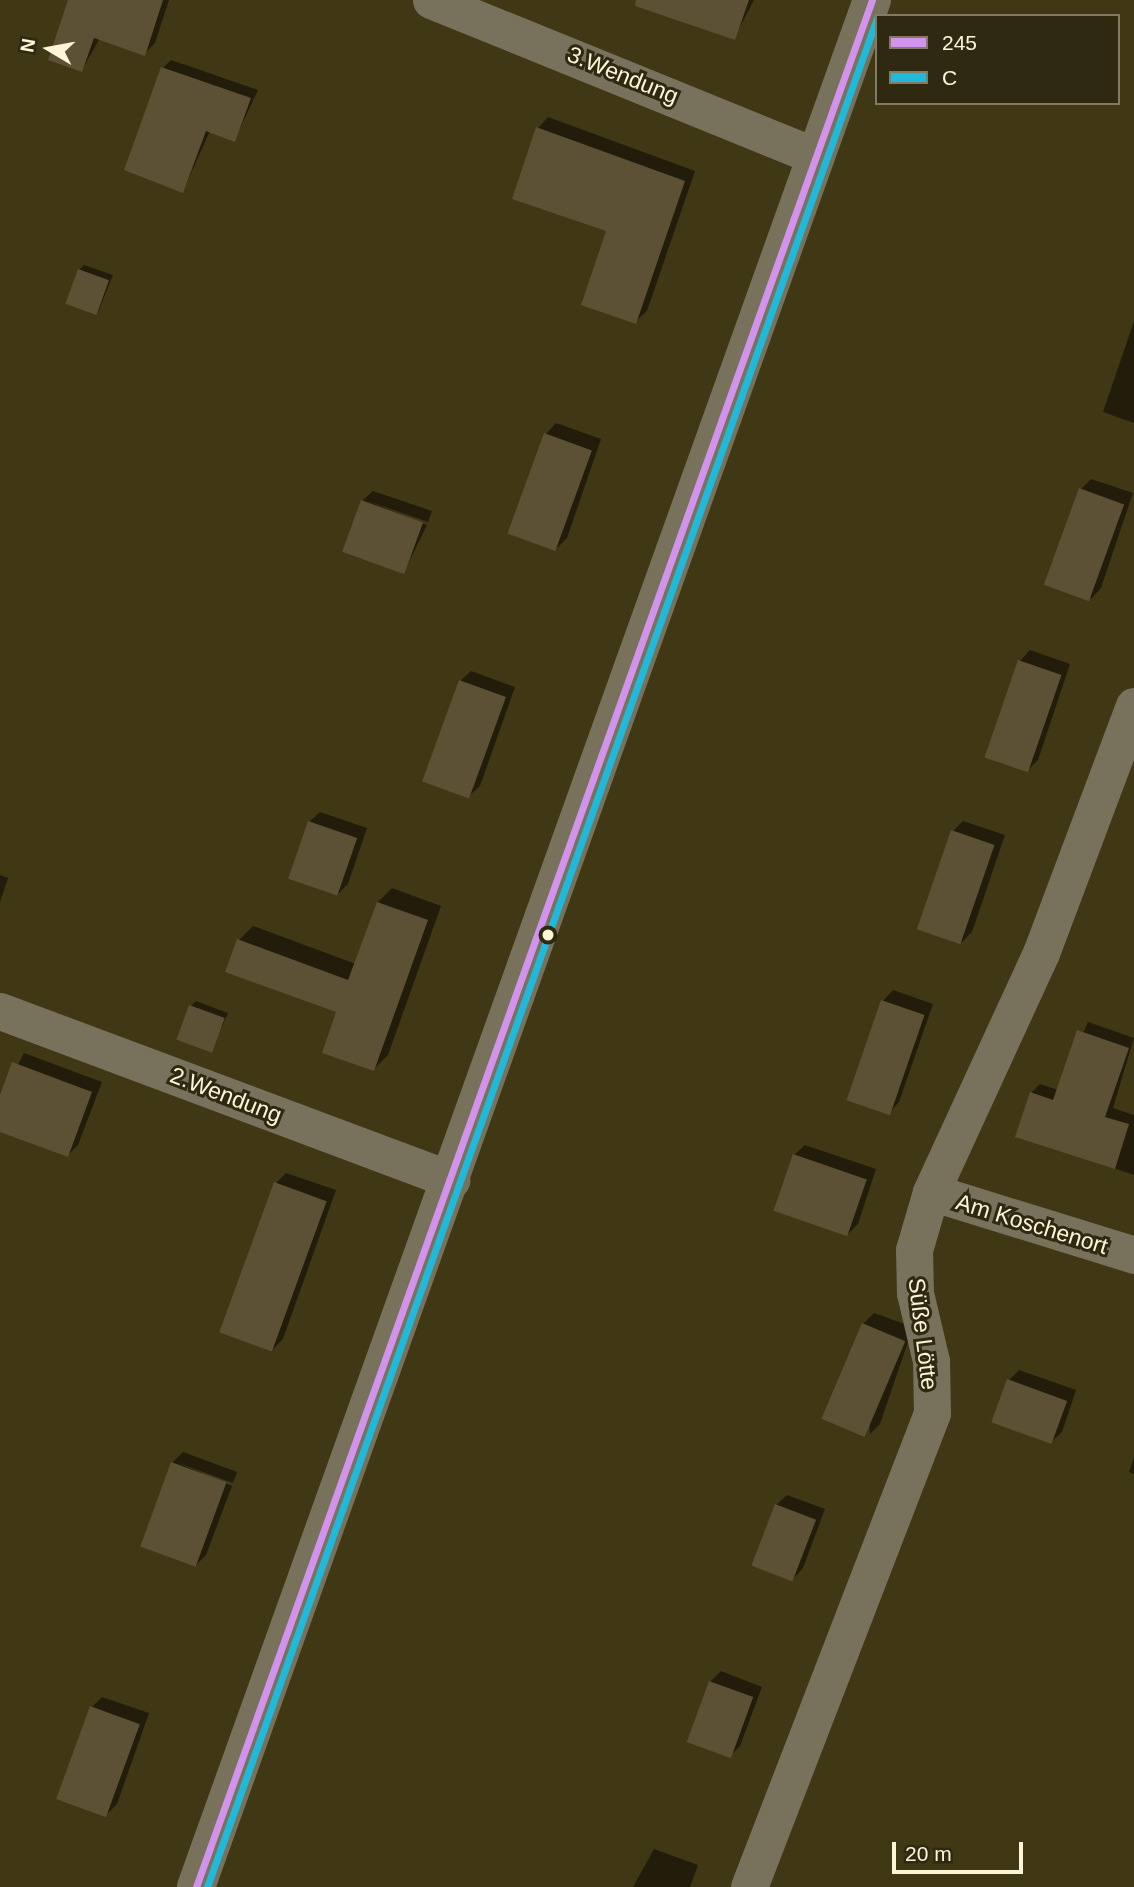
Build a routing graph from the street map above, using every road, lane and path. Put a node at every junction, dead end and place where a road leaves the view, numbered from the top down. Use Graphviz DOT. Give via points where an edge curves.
graph roads {
  1 [pos="431,0"];
  2 [pos="872,0"];
  3 [pos="812,155"];
  4 [pos="1134,706"];
  5 [pos="0,1011"];
  6 [pos="451,1180"];
  7 [pos="931,1192"];
  8 [pos="1134,1255"];
  9 [pos="196,1887"];
  10 [pos="749,1887"];
  1 -- 3 [label="street, 3.Wendung"];
  2 -- 3 [label="street"];
  3 -- 6 [label="street"];
  4 -- 7 [label="street, Süße Lötte" via="1041,953"];
  5 -- 6 [label="street, 2.Wendung"];
  6 -- 9 [label="street"];
  7 -- 8 [label="street, Am Koschenort"];
  7 -- 10 [label="street, Süße Lötte" via="914,1250 915,1293 931,1361 932,1413"];
}
